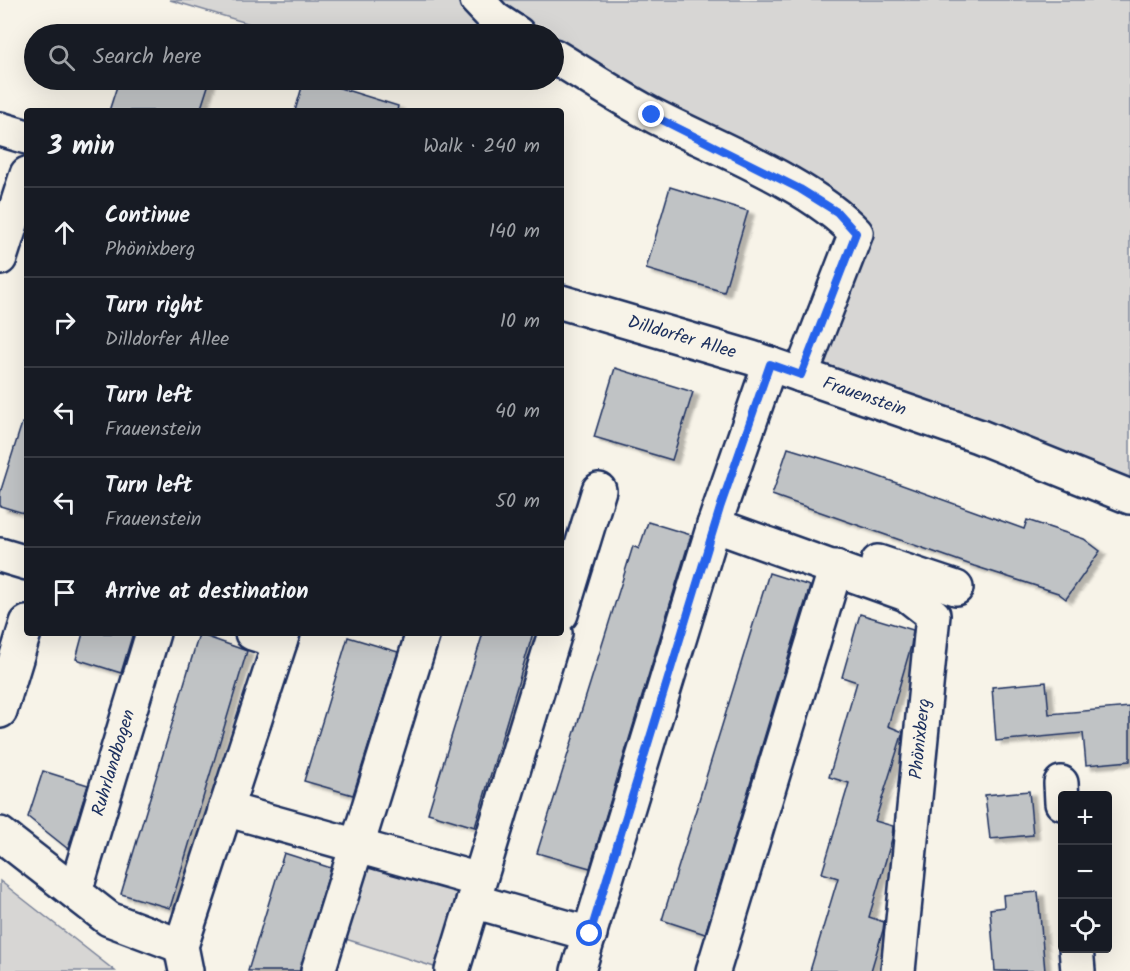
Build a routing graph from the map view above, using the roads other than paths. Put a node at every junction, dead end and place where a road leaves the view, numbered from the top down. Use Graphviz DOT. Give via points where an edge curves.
graph roads {
  1 [pos="477,0"];
  2 [pos="503,24"];
  3 [pos="564,62"];
  4 [pos="0,129"];
  5 [pos="24,136"];
  6 [pos="24,183"];
  7 [pos="0,258"];
  8 [pos="564,303"];
  9 [pos="770,364"];
  10 [pos="801,375"];
  11 [pos="599,490"];
  12 [pos="1130,497"];
  13 [pos="717,517"];
  14 [pos="0,555"];
  15 [pos="24,562"];
  16 [pos="836,567"];
  17 [pos="956,588"];
  18 [pos="564,604"];
  19 [pos="24,633"];
  20 [pos="152,636"];
  21 [pos="271,636"];
  22 [pos="422,636"];
  23 [pos="554,636"];
  24 [pos="0,711"];
  25 [pos="225,809"];
  26 [pos="0,834"];
  27 [pos="357,845"];
  28 [pos="476,890"];
  29 [pos="75,892"];
  30 [pos="590,934"];
  31 [pos="1076,953"];
  32 [pos="183,958"];
  33 [pos="318,971"];
  34 [pos="452,971"];
  35 [pos="578,971"];
  36 [pos="713,971"];
  37 [pos="898,971"];
  38 [pos="1078,971"];
  1 -- 2 [label="street"];
  3 -- 10 [label="street, Frauenstein" via="652,115 800,189 837,212 856,233"];
  4 -- 5 [label="street"];
  6 -- 7 [label="street"];
  8 -- 9 [label="street, Dilldorfer Allee"];
  9 -- 10 [label="street, Dilldorfer Allee"];
  9 -- 13 [label="street"];
  10 -- 12 [label="street, Frauenstein" via="978,436"];
  11 -- 18 [label="street"];
  13 -- 16 [label="street, Phönixberg"];
  13 -- 17 [label="street"];
  13 -- 30 [label="street"];
  14 -- 15 [label="street"];
  16 -- 36 [label="street"];
  16 -- 37 [label="street, Phönixberg" via="906,594 933,615"];
  19 -- 24 [label="street"];
  20 -- 29 [label="street, Ruhrlandbogen"];
  21 -- 25 [label="street"];
  22 -- 27 [label="street"];
  23 -- 28 [label="street"];
  25 -- 27 [label="street"];
  25 -- 32 [label="street"];
  26 -- 29 [label="street"];
  27 -- 28 [label="street"];
  27 -- 33 [label="street"];
  28 -- 30 [label="street"];
  28 -- 34 [label="street"];
  29 -- 32 [label="street" via="109,918"];
  30 -- 35 [label="street"];
  31 -- 38 [label="street"];
}
